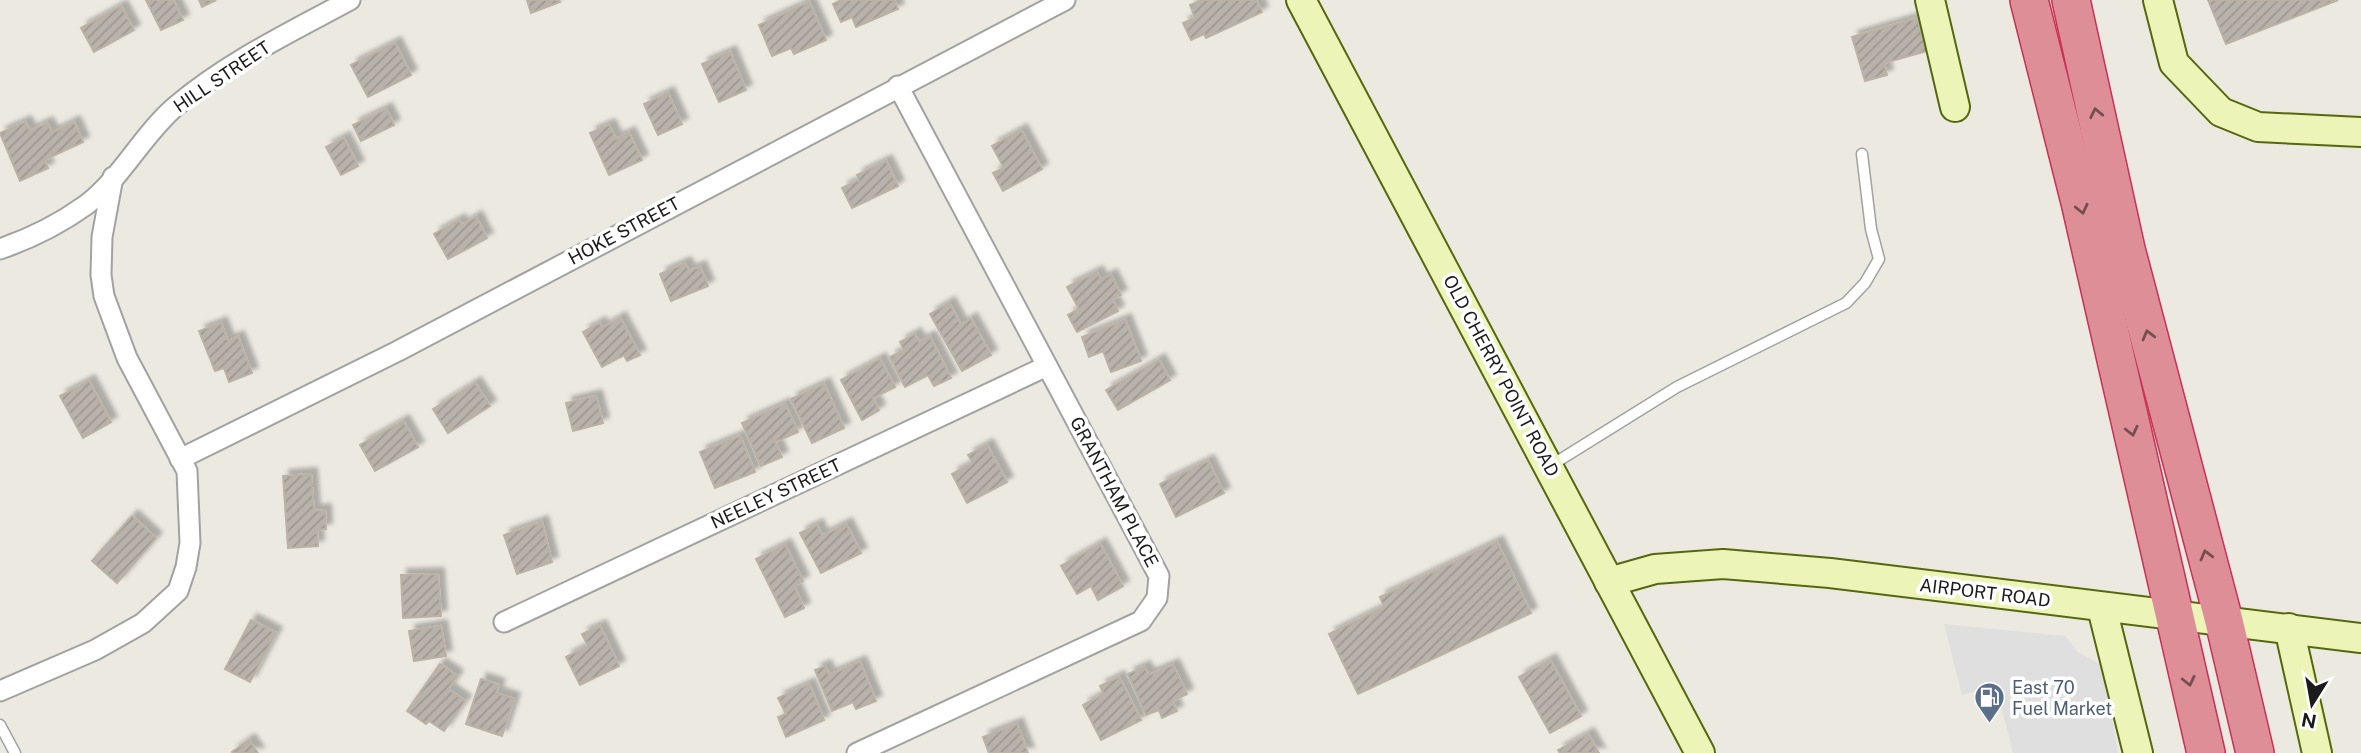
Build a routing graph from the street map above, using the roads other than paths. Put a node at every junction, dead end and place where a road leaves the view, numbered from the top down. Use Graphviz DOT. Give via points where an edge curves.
graph roads {
  1 [pos="350,0"];
  2 [pos="1065,0"];
  3 [pos="1301,0"];
  4 [pos="1930,0"];
  5 [pos="2029,0"];
  6 [pos="2070,0"];
  7 [pos="2158,0"];
  8 [pos="898,86"];
  9 [pos="1955,107"];
  10 [pos="2361,132"];
  11 [pos="1861,154"];
  12 [pos="113,177"];
  13 [pos="0,249"];
  14 [pos="1047,366"];
  15 [pos="180,459"];
  16 [pos="1550,466"];
  17 [pos="1609,582"];
  18 [pos="2102,608"];
  19 [pos="2173,615"];
  20 [pos="2224,621"];
  21 [pos="504,622"];
  22 [pos="2289,628"];
  23 [pos="2361,638"];
  24 [pos="0,691"];
  25 [pos="0,725"];
  26 [pos="15,753"];
  27 [pos="857,753"];
  28 [pos="1700,753"];
  29 [pos="2138,753"];
  30 [pos="2206,753"];
  31 [pos="2255,753"];
  32 [pos="2317,753"];
  1 -- 12 [label="street, HILL STREET" via="264,46 194,92 146,136"];
  2 -- 8 [label="street, HOKE STREET"];
  3 -- 16 [label="street, OLD CHERRY POINT ROAD"];
  4 -- 9 [label="street"];
  5 -- 19 [label="highway, one-way" via="2080,202"];
  20 -- 6 [label="highway, one-way" via="2126,249"];
  7 -- 10 [label="street" via="2174,62 2221,112 2258,127"];
  8 -- 14 [label="street, GRANTHAM PLACE"];
  8 -- 15 [label="street, HOKE STREET" via="398,351"];
  11 -- 16 [label="lane" via="1871,229 1880,258 1865,284 1846,303 1677,387"];
  12 -- 13 [label="street, HILL STREET" via="87,204"];
  12 -- 15 [label="street" via="102,237 104,296 127,358"];
  14 -- 21 [label="street, NEELEY STREET"];
  14 -- 27 [label="street, GRANTHAM PLACE" via="1158,576 1157,598 1141,621"];
  15 -- 24 [label="street" via="187,471 190,543 178,591 144,623"];
  16 -- 17 [label="street, OLD CHERRY POINT ROAD"];
  17 -- 18 [label="street, AIRPORT ROAD" via="1655,569 1723,564"];
  17 -- 28 [label="street, OLD CHERRY POINT ROAD"];
  18 -- 19 [label="street, AIRPORT ROAD"];
  18 -- 29 [label="street"];
  19 -- 20 [label="street, AIRPORT ROAD"];
  19 -- 30 [label="highway, one-way"];
  20 -- 22 [label="street, AIRPORT ROAD"];
  20 -- 31 [label="highway"];
  22 -- 23 [label="street, AIRPORT ROAD"];
  22 -- 32 [label="street"];
  25 -- 26 [label="lane"];
}
